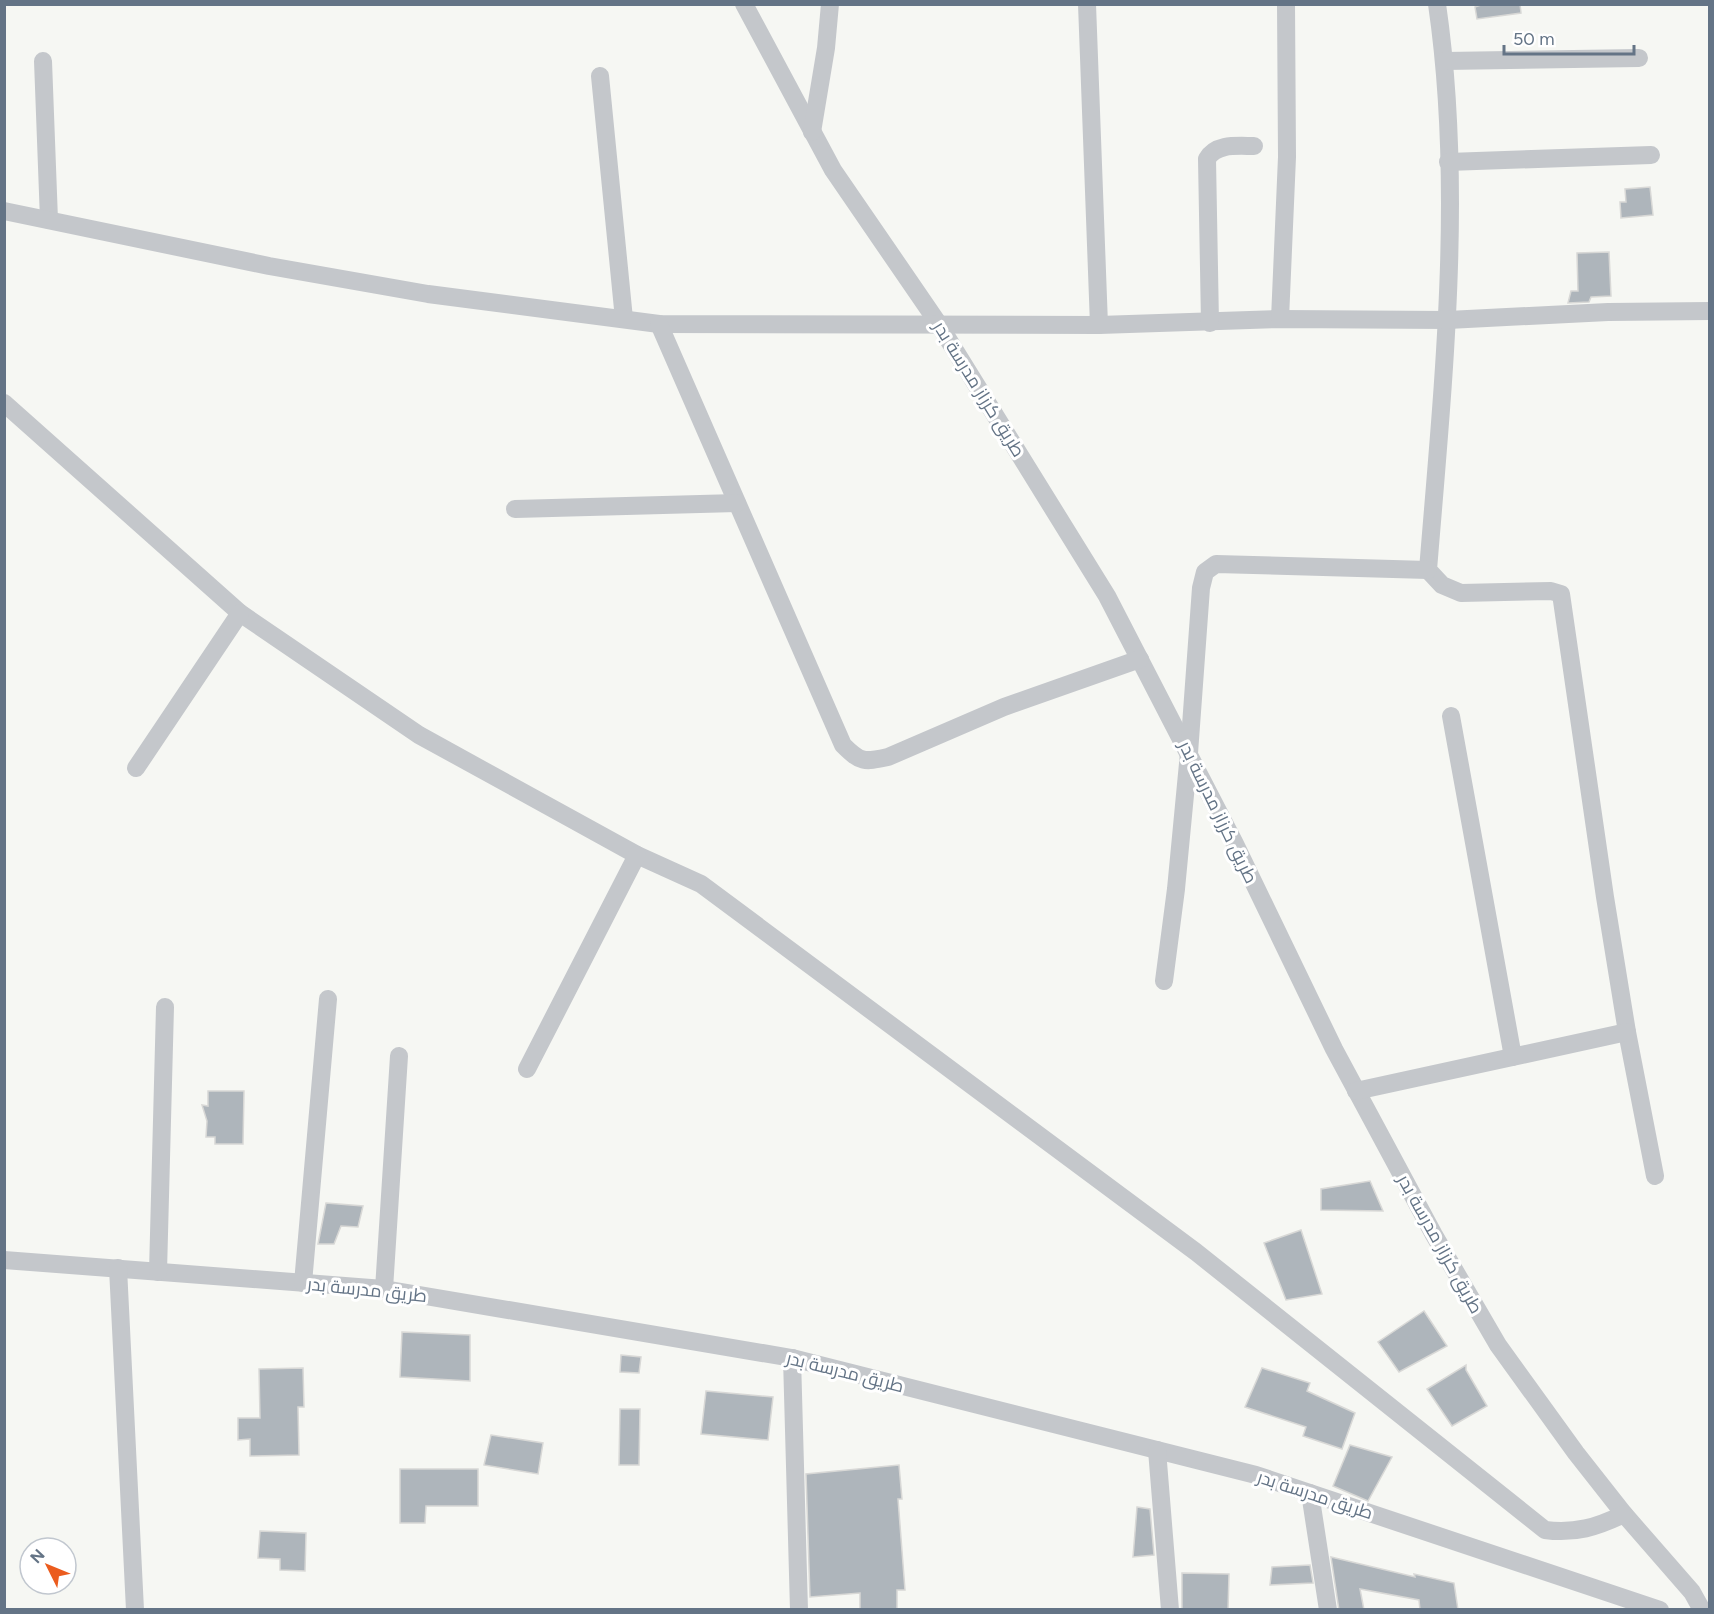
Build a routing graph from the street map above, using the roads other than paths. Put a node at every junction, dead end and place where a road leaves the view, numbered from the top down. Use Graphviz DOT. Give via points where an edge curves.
graph roads {
  1 [pos="744,4"];
  2 [pos="830,4"];
  3 [pos="1087,4"];
  4 [pos="1286,4"];
  5 [pos="1437,4"];
  6 [pos="1639,58"];
  7 [pos="43,61"];
  8 [pos="1445,61"];
  9 [pos="600,76"];
  10 [pos="812,132"];
  11 [pos="1254,146"];
  12 [pos="1651,155"];
  13 [pos="1448,162"];
  14 [pos="4,211"];
  15 [pos="50,220"];
  16 [pos="1710,311"];
  17 [pos="624,319"];
  18 [pos="1280,319"];
  19 [pos="1448,320"];
  20 [pos="938,323"];
  21 [pos="1210,323"];
  22 [pos="659,324"];
  23 [pos="1099,325"];
  24 [pos="4,403"];
  25 [pos="738,503"];
  26 [pos="515,509"];
  27 [pos="1428,570"];
  28 [pos="240,613"];
  29 [pos="1140,659"];
  30 [pos="1451,716"];
  31 [pos="1189,753"];
  32 [pos="136,768"];
  33 [pos="637,855"];
  34 [pos="1164,981"];
  35 [pos="328,999"];
  36 [pos="165,1007"];
  37 [pos="1627,1032"];
  38 [pos="399,1056"];
  39 [pos="1514,1057"];
  40 [pos="527,1069"];
  41 [pos="1356,1090"];
  42 [pos="1655,1176"];
  43 [pos="4,1260"];
  44 [pos="118,1268"];
  45 [pos="158,1272"];
  46 [pos="303,1283"];
  47 [pos="384,1289"];
  48 [pos="792,1359"];
  49 [pos="1157,1450"];
  50 [pos="1310,1493"];
  51 [pos="1624,1514"];
  52 [pos="1701,1592"];
  53 [pos="135,1609"];
  54 [pos="799,1610"];
  55 [pos="1170,1610"];
  56 [pos="1328,1610"];
  57 [pos="1660,1610"];
  58 [pos="1702,1610"];
  1 -- 10 [label="street, طريق كرزاز مدرسة بدر"];
  2 -- 10 [label="street"];
  3 -- 23 [label="street"];
  4 -- 18 [label="street" via="1287,157"];
  5 -- 8 [label="street"];
  6 -- 8 [label="street"];
  7 -- 15 [label="street"];
  8 -- 13 [label="street"];
  9 -- 17 [label="street"];
  10 -- 20 [label="street, طريق كرزاز مدرسة بدر" via="833,170"];
  11 -- 21 [label="street" via="1222,147 1207,159"];
  12 -- 13 [label="street"];
  13 -- 19 [label="street"];
  14 -- 15 [label="street"];
  15 -- 17 [label="street" via="416,292"];
  16 -- 19 [label="street"];
  17 -- 22 [label="street"];
  18 -- 19 [label="street"];
  18 -- 21 [label="street"];
  19 -- 27 [label="street"];
  20 -- 22 [label="street"];
  20 -- 23 [label="street"];
  20 -- 29 [label="street, طريق كرزاز مدرسة بدر" via="1107,596"];
  21 -- 23 [label="street"];
  22 -- 25 [label="street"];
  24 -- 28 [label="street"];
  25 -- 26 [label="street"];
  25 -- 29 [label="street" via="843,745 857,759 888,757 1004,707"];
  27 -- 31 [label="street" via="1216,564 1205,572"];
  27 -- 37 [label="street" via="1442,585 1461,594 1561,594"];
  28 -- 32 [label="street"];
  28 -- 33 [label="street" via="419,735"];
  29 -- 31 [label="street, طريق كرزاز مدرسة بدر"];
  30 -- 39 [label="street"];
  31 -- 34 [label="street"];
  31 -- 41 [label="street, طريق كرزاز مدرسة بدر"];
  33 -- 40 [label="street"];
  33 -- 51 [label="street" via="701,884 906,1035 1196,1252 1545,1530 1567,1533 1595,1527"];
  35 -- 46 [label="street"];
  36 -- 45 [label="street"];
  37 -- 39 [label="street"];
  37 -- 42 [label="street"];
  38 -- 47 [label="street"];
  39 -- 41 [label="street"];
  41 -- 51 [label="street, طريق كرزاز مدرسة بدر" via="1498,1345"];
  43 -- 44 [label="street, طريق مدرسة بدر"];
  44 -- 45 [label="street, طريق مدرسة بدر"];
  44 -- 53 [label="street"];
  45 -- 46 [label="street, طريق مدرسة بدر"];
  46 -- 47 [label="street, طريق مدرسة بدر"];
  47 -- 48 [label="street, طريق مدرسة بدر"];
  48 -- 49 [label="street, طريق مدرسة بدر"];
  48 -- 54 [label="street"];
  49 -- 50 [label="street, طريق مدرسة بدر"];
  49 -- 55 [label="street"];
  50 -- 56 [label="street"];
  50 -- 57 [label="street, طريق مدرسة بدر"];
  51 -- 52 [label="street, طريق كرزاز مدرسة بدر"];
  52 -- 58 [label="street, طريق كرزاز مدرسة بدر"];
}
